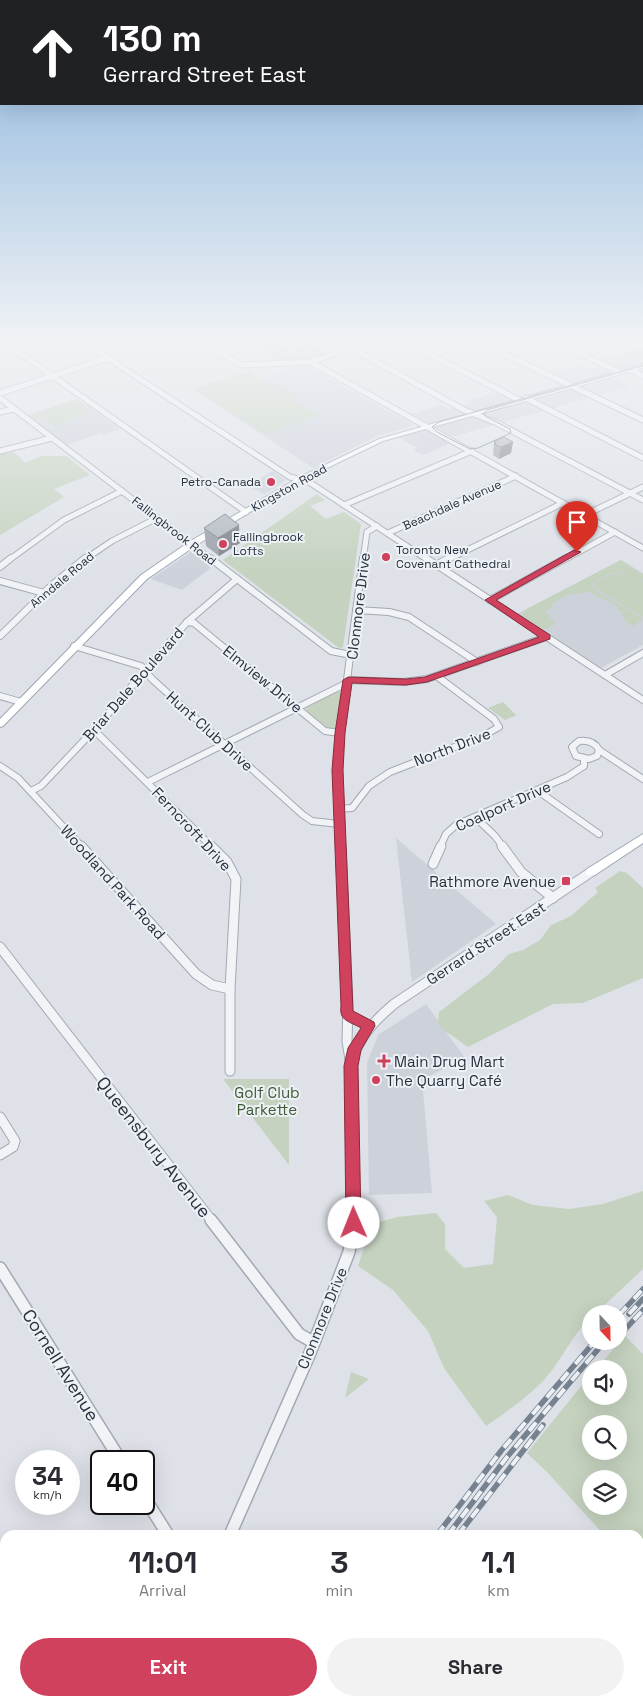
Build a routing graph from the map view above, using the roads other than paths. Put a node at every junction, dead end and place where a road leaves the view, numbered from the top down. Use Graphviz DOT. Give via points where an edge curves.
graph roads {
  1 [pos="25,418"];
  2 [pos="112,418"];
  3 [pos="199,418"];
  4 [pos="412,418"];
  5 [pos="455,418"];
  6 [pos="485,418"];
  7 [pos="560,418"];
  8 [pos="427,426"];
  9 [pos="52,438"];
  10 [pos="0,451"];
  11 [pos="472,451"];
  12 [pos="643,458"];
  13 [pos="516,476"];
  14 [pos="300,479"];
  15 [pos="643,487"];
  16 [pos="122,491"];
  17 [pos="630,493"];
  18 [pos="643,500"];
  19 [pos="563,503"];
  20 [pos="344,505"];
  21 [pos="246,512"];
  22 [pos="585,515"];
  23 [pos="157,518"];
  24 [pos="377,526"];
  25 [pos="615,532"];
  26 [pos="388,533"];
  27 [pos="192,544"];
  28 [pos="643,548"];
  29 [pos="436,565"];
  30 [pos="0,567"];
  31 [pos="237,579"];
  32 [pos="0,581"];
  33 [pos="44,593"];
  34 [pos="490,600"];
  35 [pos="356,610"];
  36 [pos="187,622"];
  37 [pos="0,636"];
  38 [pos="546,637"];
  39 [pos="74,646"];
  40 [pos="643,653"];
  41 [pos="351,654"];
  42 [pos="477,662"];
  43 [pos="145,670"];
  44 [pos="605,675"];
  45 [pos="438,677"];
  46 [pos="348,682"];
  47 [pos="0,696"];
  48 [pos="643,700"];
  49 [pos="22,702"];
  50 [pos="297,707"];
  51 [pos="0,724"];
  52 [pos="94,730"];
  53 [pos="340,733"];
  54 [pos="224,745"];
  55 [pos="599,750"];
  56 [pos="584,758"];
  57 [pos="0,766"];
  58 [pos="643,779"];
  59 [pos="148,782"];
  60 [pos="538,790"];
  61 [pos="31,791"];
  62 [pos="338,809"];
  63 [pos="475,817"];
  64 [pos="340,824"];
  65 [pos="599,834"];
  66 [pos="643,838"];
  67 [pos="433,864"];
  68 [pos="591,872"];
  69 [pos="553,898"];
  70 [pos="0,947"];
  71 [pos="230,990"];
  72 [pos="347,1014"];
  73 [pos="369,1026"];
  74 [pos="351,1066"];
  75 [pos="230,1071"];
  76 [pos="0,1117"];
  77 [pos="0,1155"];
  78 [pos="0,1268"];
  79 [pos="312,1342"];
  80 [pos="114,1450"];
  81 [pos="155,1514"];
  82 [pos="165,1530"];
  83 [pos="232,1530"];
  1 -- 9 [label="street, Fallingbrook Road"];
  2 -- 21 [label="street"];
  3 -- 14 [label="street" via="290,477"];
  4 -- 8 [label="street"];
  5 -- 8 [label="main road, Kingston Road"];
  6 -- 17 [label="street"];
  7 -- 12 [label="street"];
  8 -- 11 [label="street"];
  8 -- 14 [label="main road, Kingston Road" via="369,446"];
  9 -- 10 [label="street"];
  9 -- 16 [label="street, Fallingbrook Road"];
  11 -- 13 [label="street"];
  11 -- 20 [label="street"];
  13 -- 19 [label="street"];
  13 -- 26 [label="street, Beachdale Avenue"];
  14 -- 20 [label="street"];
  14 -- 21 [label="main road, Kingston Road"];
  15 -- 17 [label="street"];
  16 -- 23 [label="street, Fallingbrook Road"];
  16 -- 30 [label="street" via="64,520"];
  17 -- 18 [label="street"];
  17 -- 22 [label="street"];
  19 -- 22 [label="street"];
  19 -- 29 [label="street"];
  20 -- 24 [label="street"];
  21 -- 27 [label="main road, Kingston Road"];
  22 -- 25 [label="street"];
  23 -- 27 [label="street, Fallingbrook Road"];
  23 -- 33 [label="street, Anndale Road" via="121,535 85,558"];
  24 -- 26 [label="street"];
  24 -- 35 [label="street, Clonmore Drive" via="368,532"];
  25 -- 28 [label="street"];
  25 -- 34 [label="street"];
  26 -- 29 [label="street"];
  27 -- 31 [label="street, Fallingbrook Road"];
  27 -- 39 [label="main road, Kingston Road" via="139,582"];
  29 -- 34 [label="street"];
  31 -- 36 [label="street, Briar Dale Boulevard"];
  31 -- 41 [label="street, Fallingbrook Road" via="331,651"];
  32 -- 33 [label="street"];
  33 -- 37 [label="street, Anndale Road"];
  34 -- 38 [label="street"];
  35 -- 41 [label="street, Clonmore Drive"];
  35 -- 42 [label="street" via="409,617"];
  36 -- 43 [label="street, Briar Dale Boulevard"];
  36 -- 50 [label="street, Elmview Drive" via="194,623"];
  38 -- 42 [label="street"];
  38 -- 44 [label="street"];
  39 -- 43 [label="street, Hunt Club Drive" via="141,666"];
  39 -- 49 [label="main road, Kingston Road"];
  40 -- 44 [label="street"];
  41 -- 46 [label="street, Clonmore Drive"];
  42 -- 45 [label="street"];
  43 -- 52 [label="street, Briar Dale Boulevard"];
  43 -- 54 [label="street, Hunt Club Drive"];
  44 -- 48 [label="street"];
  45 -- 46 [label="street" via="406,682"];
  45 -- 62 [label="street, North Drive" via="494,719 499,727 484,736 390,772 369,786 352,808"];
  46 -- 50 [label="street"];
  46 -- 53 [label="street, Clonmore Drive"];
  47 -- 49 [label="street"];
  49 -- 51 [label="main road, Kingston Road"];
  50 -- 53 [label="street, Elmview Drive" via="325,731"];
  50 -- 54 [label="street"];
  52 -- 59 [label="street, Ferncroft Drive"];
  52 -- 61 [label="street, Briar Dale Boulevard" via="41,786"];
  53 -- 62 [label="street, Clonmore Drive"];
  54 -- 59 [label="street"];
  54 -- 64 [label="street, Hunt Club Drive" via="312,821"];
  55 -- 56 [label="street, Coalport Drive" via="597,756"];
  55 -- 56 [label="street" via="588,741 576,743 572,747 574,753"];
  55 -- 58 [label="street"];
  56 -- 60 [label="street, Coalport Drive" via="584,766"];
  57 -- 61 [label="street, Woodland Park Road"];
  59 -- 71 [label="street, Ferncroft Drive" via="230,865 236,879"];
  60 -- 63 [label="street, Coalport Drive"];
  60 -- 65 [label="street"];
  61 -- 71 [label="street, Woodland Park Road" via="196,974 212,986"];
  62 -- 64 [label="street, Clonmore Drive"];
  63 -- 67 [label="street, Coalport Drive" via="456,825 446,834"];
  63 -- 69 [label="street" via="495,836 521,872"];
  64 -- 72 [label="street, Clonmore Drive"];
  66 -- 68 [label="main road, Gerrard Street East"];
  68 -- 69 [label="street, Gerrard Street East"];
  69 -- 73 [label="street, Gerrard Street East" via="396,1002"];
  70 -- 79 [label="street, Queensbury Avenue" via="299,1334"];
  71 -- 75 [label="street, Ferncroft Drive"];
  72 -- 73 [label="street"];
  72 -- 74 [label="street, Clonmore Drive"];
  73 -- 74 [label="street, Gerrard Street East" via="355,1048"];
  74 -- 79 [label="street, Clonmore Drive" via="354,1223 349,1252"];
  76 -- 77 [label="street" via="15,1144"];
  78 -- 80 [label="street, Cornell Avenue"];
  79 -- 83 [label="street, Clonmore Drive"];
  81 -- 82 [label="street"];
}
